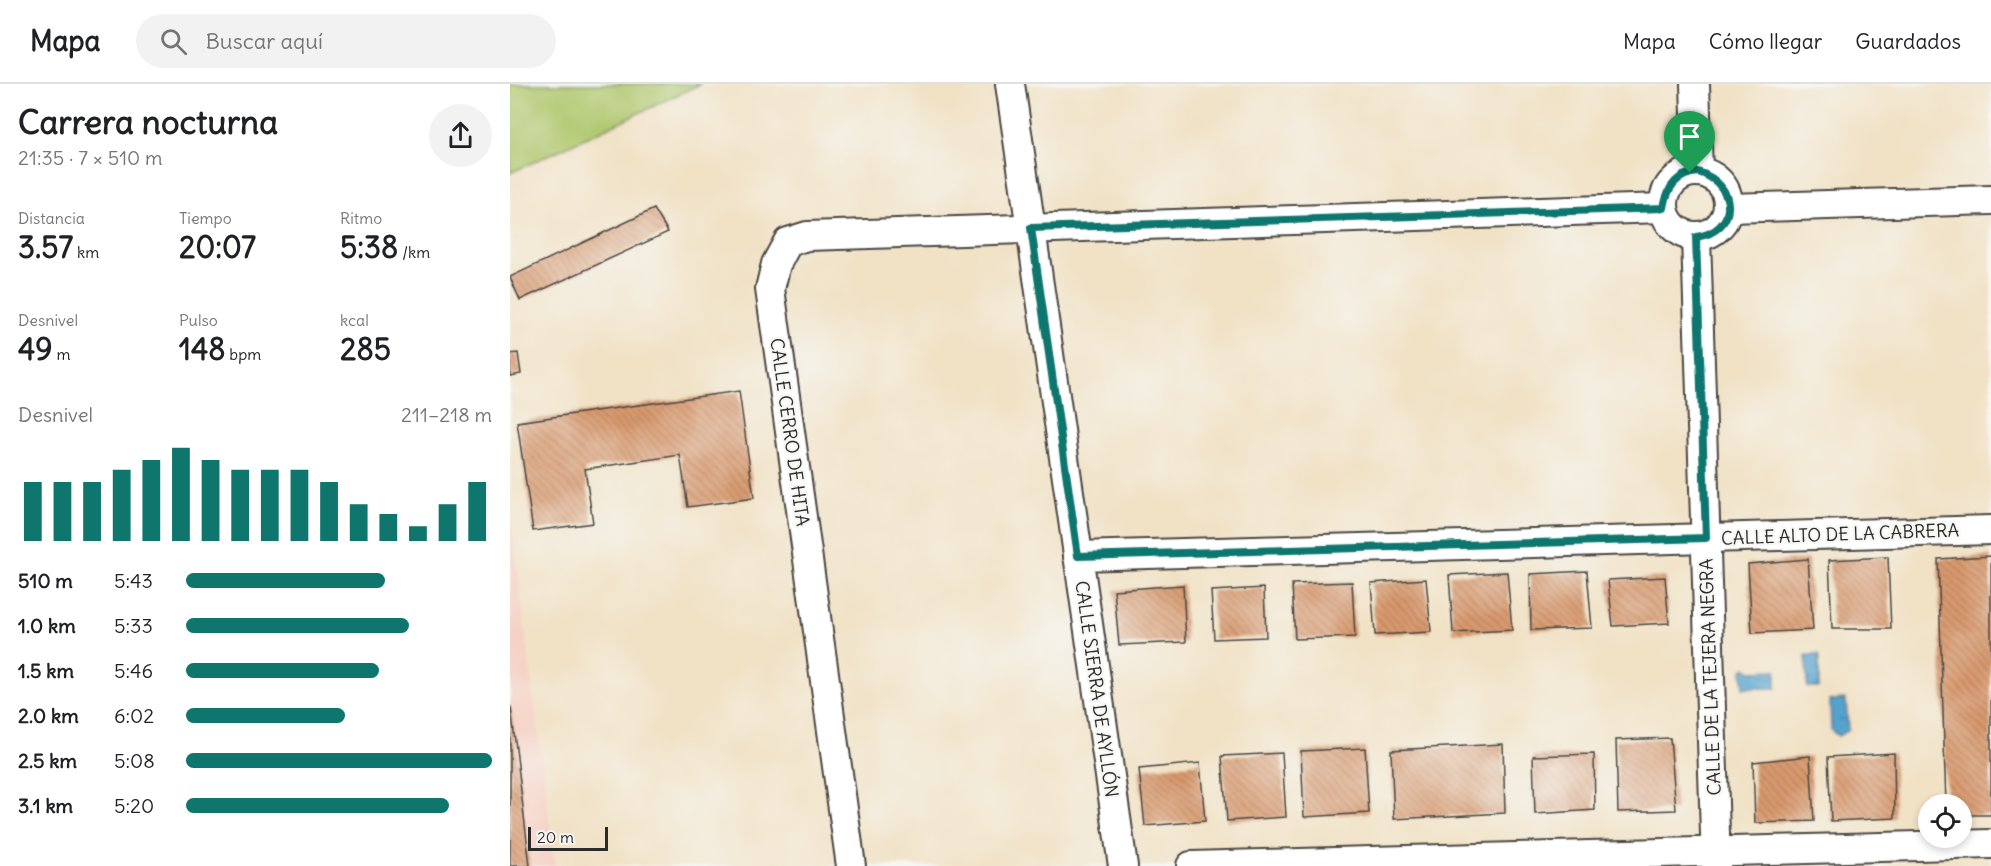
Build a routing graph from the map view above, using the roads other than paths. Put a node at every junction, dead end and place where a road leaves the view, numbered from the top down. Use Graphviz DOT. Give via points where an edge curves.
graph roads {
  1 [pos="1010,84"];
  2 [pos="1695,84"];
  3 [pos="1698,172"];
  4 [pos="1991,200"];
  5 [pos="1664,208"];
  6 [pos="1729,208"];
  7 [pos="1031,228"];
  8 [pos="1696,237"];
  9 [pos="1991,530"];
  10 [pos="1706,538"];
  11 [pos="1078,556"];
  12 [pos="1991,844"];
  13 [pos="1716,859"];
  14 [pos="851,866"];
  15 [pos="1123,866"];
  16 [pos="1191,866"];
  1 -- 7 [label="street, CALLE SIERRA DE AYLLÓN"];
  2 -- 3 [label="street"];
  3 -- 5 [label="street" via="1672,182"];
  3 -- 6 [label="street" via="1712,176 1726,192"];
  4 -- 6 [label="street"];
  5 -- 7 [label="street, CALLE CERRO DE HITA"];
  5 -- 8 [label="street" via="1672,226"];
  6 -- 8 [label="street" via="1720,226"];
  7 -- 11 [label="street, CALLE SIERRA DE AYLLÓN"];
  7 -- 14 [label="street, CALLE CERRO DE HITA" via="807,236 788,242 776,264 770,289"];
  8 -- 10 [label="street, CALLE DE LA TEJERA NEGRA"];
  9 -- 10 [label="street, CALLE ALTO DE LA CABRERA"];
  10 -- 11 [label="street, CALLE ALTO DE LA CABRERA"];
  10 -- 13 [label="street, CALLE DE LA TEJERA NEGRA"];
  11 -- 15 [label="street, CALLE SIERRA DE AYLLÓN"];
  12 -- 13 [label="street"];
  13 -- 16 [label="street"];
}
